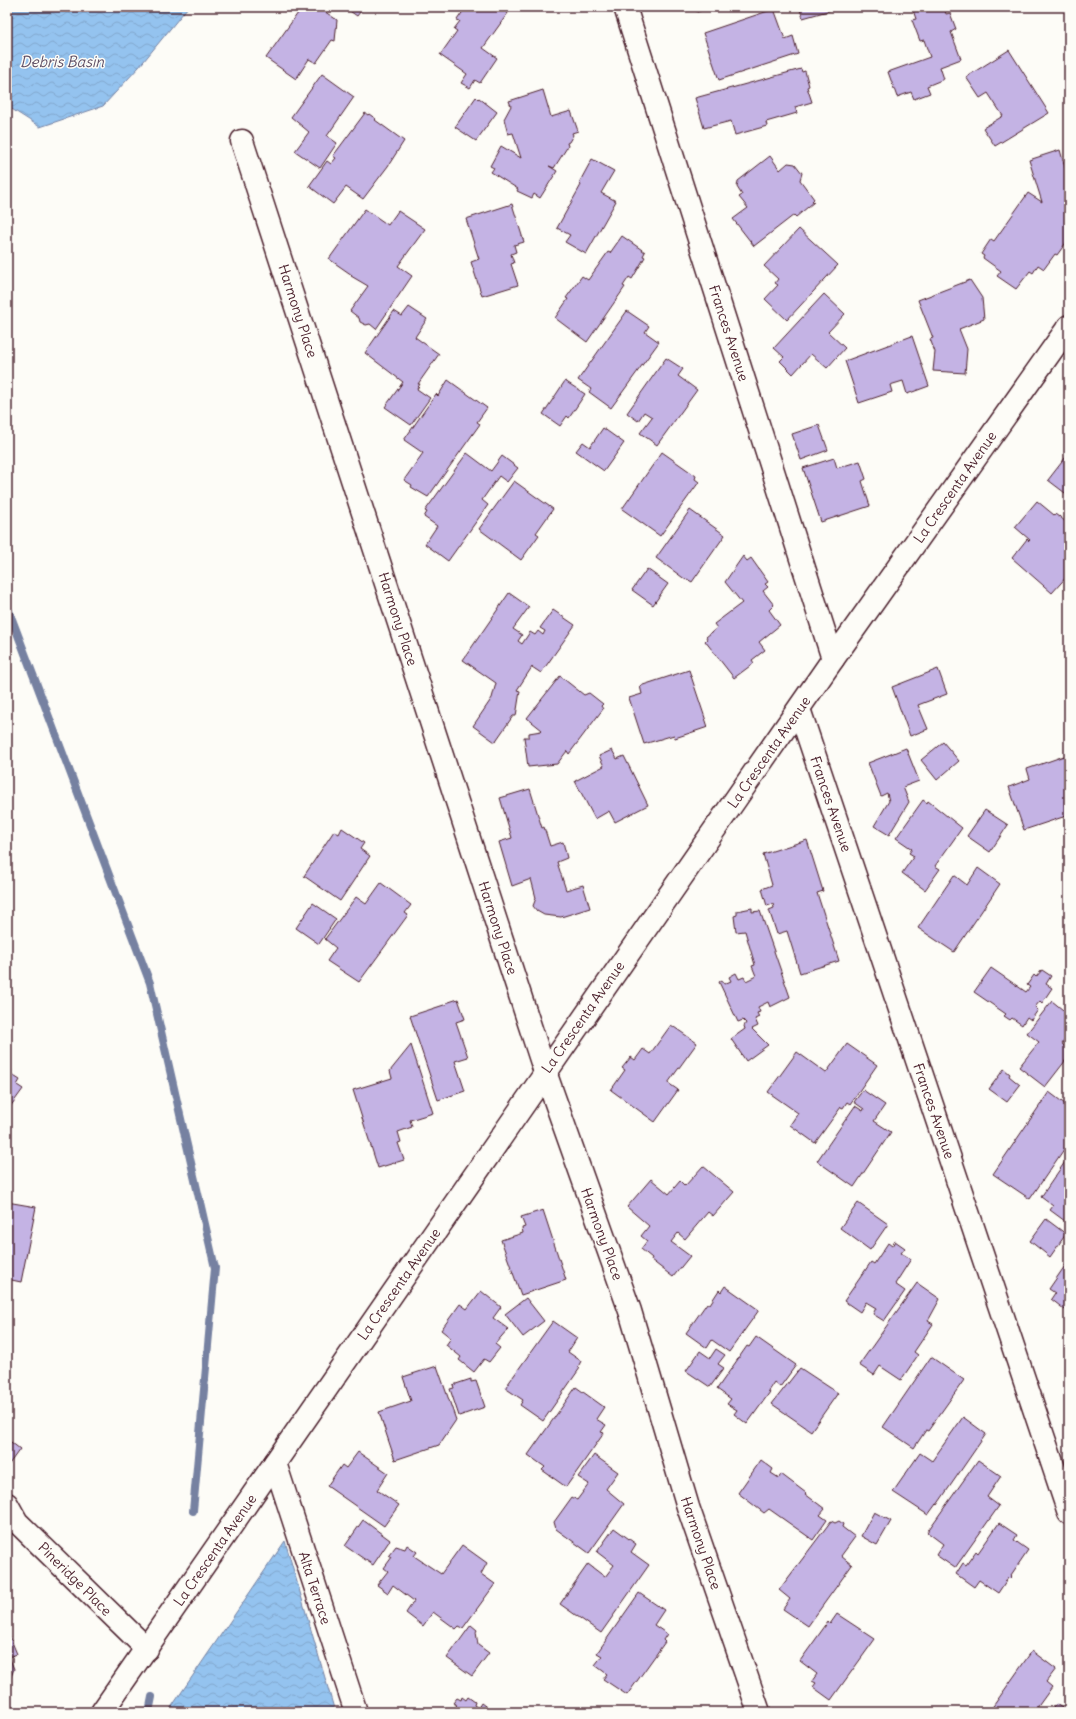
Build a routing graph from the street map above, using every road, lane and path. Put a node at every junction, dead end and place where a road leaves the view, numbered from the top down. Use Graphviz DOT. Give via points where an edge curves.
graph roads {
  1 [pos="625,7"];
  2 [pos="242,141"];
  3 [pos="1069,326"];
  4 [pos="833,659"];
  5 [pos="799,710"];
  6 [pos="545,1072"];
  7 [pos="275,1463"];
  8 [pos="7,1504"];
  9 [pos="1069,1513"];
  10 [pos="147,1650"];
  11 [pos="102,1712"];
  12 [pos="356,1712"];
  13 [pos="759,1712"];
  1 -- 4 [label="street, Frances Avenue"];
  2 -- 6 [label="street, Harmony Place"];
  3 -- 4 [label="street, La Crescenta Avenue"];
  4 -- 5 [label="street, La Crescenta Avenue"];
  5 -- 6 [label="street, La Crescenta Avenue"];
  5 -- 9 [label="street, Frances Avenue"];
  6 -- 7 [label="street, La Crescenta Avenue"];
  6 -- 13 [label="street, Harmony Place" via="630,1311 688,1507"];
  7 -- 10 [label="street, La Crescenta Avenue"];
  7 -- 12 [label="street, Alta Terrace"];
  8 -- 10 [label="street, Pineridge Place" via="17,1522"];
  10 -- 11 [label="street, La Crescenta Avenue"];
}
